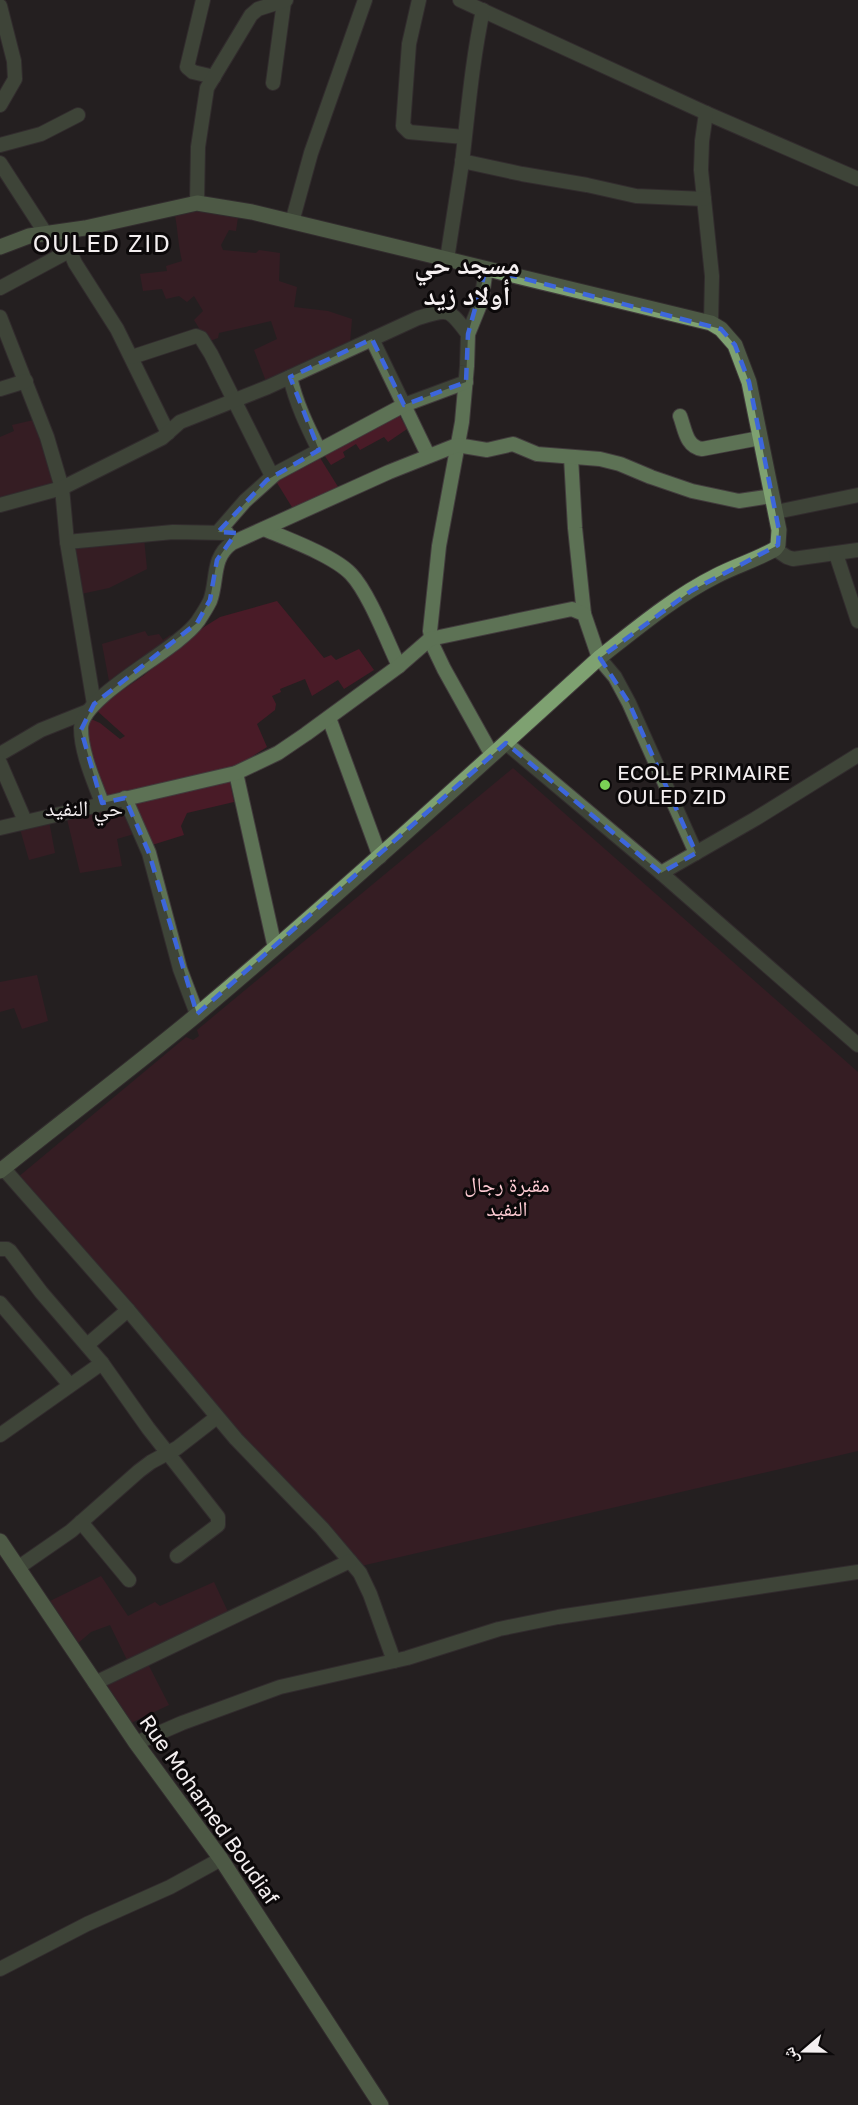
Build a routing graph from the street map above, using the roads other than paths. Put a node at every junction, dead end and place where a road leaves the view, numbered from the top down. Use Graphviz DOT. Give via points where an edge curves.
graph roads {
  1 [pos="203,0"];
  2 [pos="364,0"];
  3 [pos="419,0"];
  4 [pos="460,0"];
  5 [pos="285,1"];
  6 [pos="0,6"];
  7 [pos="483,10"];
  8 [pos="214,77"];
  9 [pos="273,82"];
  10 [pos="0,105"];
  11 [pos="706,113"];
  12 [pos="78,115"];
  13 [pos="464,137"];
  14 [pos="0,145"];
  15 [pos="462,162"];
  16 [pos="0,163"];
  17 [pos="858,179"];
  18 [pos="704,199"];
  19 [pos="197,203"];
  20 [pos="292,222"];
  21 [pos="54,233"];
  22 [pos="0,247"];
  23 [pos="69,251"];
  24 [pos="447,260"];
  25 [pos="486,269"];
  26 [pos="0,288"];
  27 [pos="0,317"];
  28 [pos="711,323"];
  29 [pos="468,334"];
  30 [pos="372,339"];
  31 [pos="132,357"];
  32 [pos="290,377"];
  33 [pos="26,381"];
  34 [pos="466,382"];
  35 [pos="0,389"];
  36 [pos="233,401"];
  37 [pos="404,405"];
  38 [pos="680,416"];
  39 [pos="168,433"];
  40 [pos="760,438"];
  41 [pos="457,445"];
  42 [pos="319,450"];
  43 [pos="428,455"];
  44 [pos="572,457"];
  45 [pos="272,476"];
  46 [pos="62,488"];
  47 [pos="858,495"];
  48 [pos="772,496"];
  49 [pos="0,505"];
  50 [pos="776,512"];
  51 [pos="264,529"];
  52 [pos="218,532"];
  53 [pos="249,536"];
  54 [pos="68,542"];
  55 [pos="774,549"];
  56 [pos="858,550"];
  57 [pos="836,554"];
  58 [pos="584,614"];
  59 [pos="858,621"];
  60 [pos="430,639"];
  61 [pos="599,658"];
  62 [pos="399,666"];
  63 [pos="90,708"];
  64 [pos="329,718"];
  65 [pos="506,744"];
  66 [pos="0,754"];
  67 [pos="492,755"];
  68 [pos="858,755"];
  69 [pos="0,763"];
  70 [pos="236,773"];
  71 [pos="125,798"];
  72 [pos="102,804"];
  73 [pos="25,821"];
  74 [pos="0,828"];
  75 [pos="696,853"];
  76 [pos="380,857"];
  77 [pos="660,873"];
  78 [pos="275,948"];
  79 [pos="197,1014"];
  80 [pos="858,1046"];
  81 [pos="2,1170"];
  82 [pos="0,1249"];
  83 [pos="0,1303"];
  84 [pos="128,1310"];
  85 [pos="87,1345"];
  86 [pos="102,1363"];
  87 [pos="70,1385"];
  88 [pos="217,1417"];
  89 [pos="2,1429"];
  90 [pos="168,1453"];
  91 [pos="81,1522"];
  92 [pos="0,1541"];
  93 [pos="177,1556"];
  94 [pos="350,1561"];
  95 [pos="19,1567"];
  96 [pos="857,1576"];
  97 [pos="129,1580"];
  98 [pos="394,1661"];
  99 [pos="95,1683"];
  100 [pos="136,1743"];
  101 [pos="221,1859"];
  102 [pos="0,1969"];
  103 [pos="381,2105"];
  1 -- 8 [label="street" via="186,67"];
  2 -- 20 [label="street" via="311,153"];
  3 -- 13 [label="street" via="410,44 403,126 409,132"];
  4 -- 7 [label="street"];
  5 -- 8 [label="street" via="251,15"];
  5 -- 9 [label="street"];
  6 -- 10 [label="street" via="15,79"];
  7 -- 11 [label="street"];
  7 -- 13 [label="street"];
  8 -- 19 [label="street" via="207,88 198,147"];
  11 -- 17 [label="street"];
  11 -- 18 [label="street" via="702,141"];
  12 -- 14 [label="street" via="41,134"];
  13 -- 15 [label="street"];
  15 -- 18 [label="street" via="636,196"];
  15 -- 24 [label="street"];
  16 -- 21 [label="street"];
  18 -- 28 [label="street" via="712,276"];
  19 -- 20 [label="street"];
  19 -- 21 [label="street"];
  20 -- 24 [label="street"];
  21 -- 22 [label="street" via="29,236"];
  21 -- 23 [label="street"];
  23 -- 26 [label="street"];
  23 -- 31 [label="street"];
  24 -- 25 [label="street"];
  25 -- 28 [label="street"];
  25 -- 29 [label="street" via="481,302"];
  27 -- 33 [label="street"];
  28 -- 40 [label="street" via="728,336 742,361"];
  29 -- 30 [label="street" via="456,317 443,310"];
  29 -- 34 [label="street"];
  30 -- 32 [label="street"];
  30 -- 37 [label="street"];
  31 -- 36 [label="street" via="199,337"];
  31 -- 39 [label="street"];
  32 -- 36 [label="street"];
  32 -- 42 [label="street"];
  33 -- 35 [label="street"];
  33 -- 46 [label="street"];
  34 -- 37 [label="street"];
  34 -- 41 [label="street"];
  36 -- 39 [label="street" via="180,422"];
  36 -- 45 [label="street"];
  37 -- 42 [label="street"];
  37 -- 43 [label="street"];
  38 -- 40 [label="street" via="689,442 696,448"];
  39 -- 46 [label="street"];
  40 -- 48 [label="street"];
  41 -- 43 [label="street"];
  41 -- 44 [label="street" via="487,450 513,444 537,453"];
  41 -- 60 [label="street" via="439,546"];
  42 -- 45 [label="street"];
  43 -- 51 [label="street"];
  44 -- 48 [label="street" via="611,462 664,482 731,499"];
  44 -- 58 [label="street"];
  45 -- 52 [label="street"];
  46 -- 49 [label="street"];
  46 -- 54 [label="street"];
  47 -- 50 [label="street"];
  48 -- 50 [label="street"];
  50 -- 55 [label="street" via="779,539"];
  51 -- 53 [label="street"];
  51 -- 62 [label="street" via="351,574"];
  52 -- 53 [label="street"];
  52 -- 54 [label="street"];
  53 -- 63 [label="street" via="232,543 220,554 210,600 197,623"];
  54 -- 63 [label="street"];
  55 -- 57 [label="street" via="793,559"];
  55 -- 61 [label="street" via="691,591"];
  56 -- 57 [label="street"];
  57 -- 59 [label="street"];
  58 -- 60 [label="street" via="572,609"];
  58 -- 61 [label="street"];
  60 -- 62 [label="street"];
  60 -- 67 [label="street"];
  61 -- 65 [label="street"];
  61 -- 75 [label="street" via="629,703"];
  62 -- 64 [label="street"];
  63 -- 66 [label="street"];
  63 -- 72 [label="street" via="81,730"];
  64 -- 70 [label="street" via="278,753"];
  64 -- 76 [label="street"];
  65 -- 67 [label="street"];
  65 -- 77 [label="street"];
  67 -- 76 [label="street"];
  68 -- 75 [label="street"];
  69 -- 73 [label="street"];
  70 -- 71 [label="street"];
  70 -- 78 [label="street"];
  71 -- 72 [label="street"];
  71 -- 79 [label="street" via="149,853 180,969"];
  72 -- 73 [label="street"];
  73 -- 74 [label="street"];
  75 -- 77 [label="street"];
  76 -- 78 [label="street"];
  77 -- 80 [label="street"];
  78 -- 79 [label="street"];
  79 -- 81 [label="street"];
  81 -- 84 [label="street"];
  82 -- 85 [label="street" via="10,1251"];
  83 -- 87 [label="street"];
  84 -- 85 [label="street"];
  84 -- 88 [label="street"];
  85 -- 86 [label="street"];
  86 -- 87 [label="street"];
  86 -- 90 [label="street"];
  87 -- 89 [label="street"];
  88 -- 90 [label="street"];
  88 -- 94 [label="street"];
  90 -- 91 [label="street" via="130,1478"];
  90 -- 93 [label="street" via="219,1521"];
  91 -- 95 [label="street"];
  91 -- 97 [label="street"];
  92 -- 95 [label="street, Rue Mohamed Boudiaf"];
  94 -- 98 [label="street" via="368,1588"];
  94 -- 99 [label="street"];
  95 -- 99 [label="street, Rue Mohamed Boudiaf"];
  96 -- 98 [label="street" via="528,1622"];
  98 -- 100 [label="street" via="280,1687"];
  99 -- 100 [label="street, Rue Mohamed Boudiaf"];
  100 -- 101 [label="street, Rue Mohamed Boudiaf"];
  101 -- 102 [label="street"];
  101 -- 103 [label="street, Rue Mohamed Boudiaf"];
}
